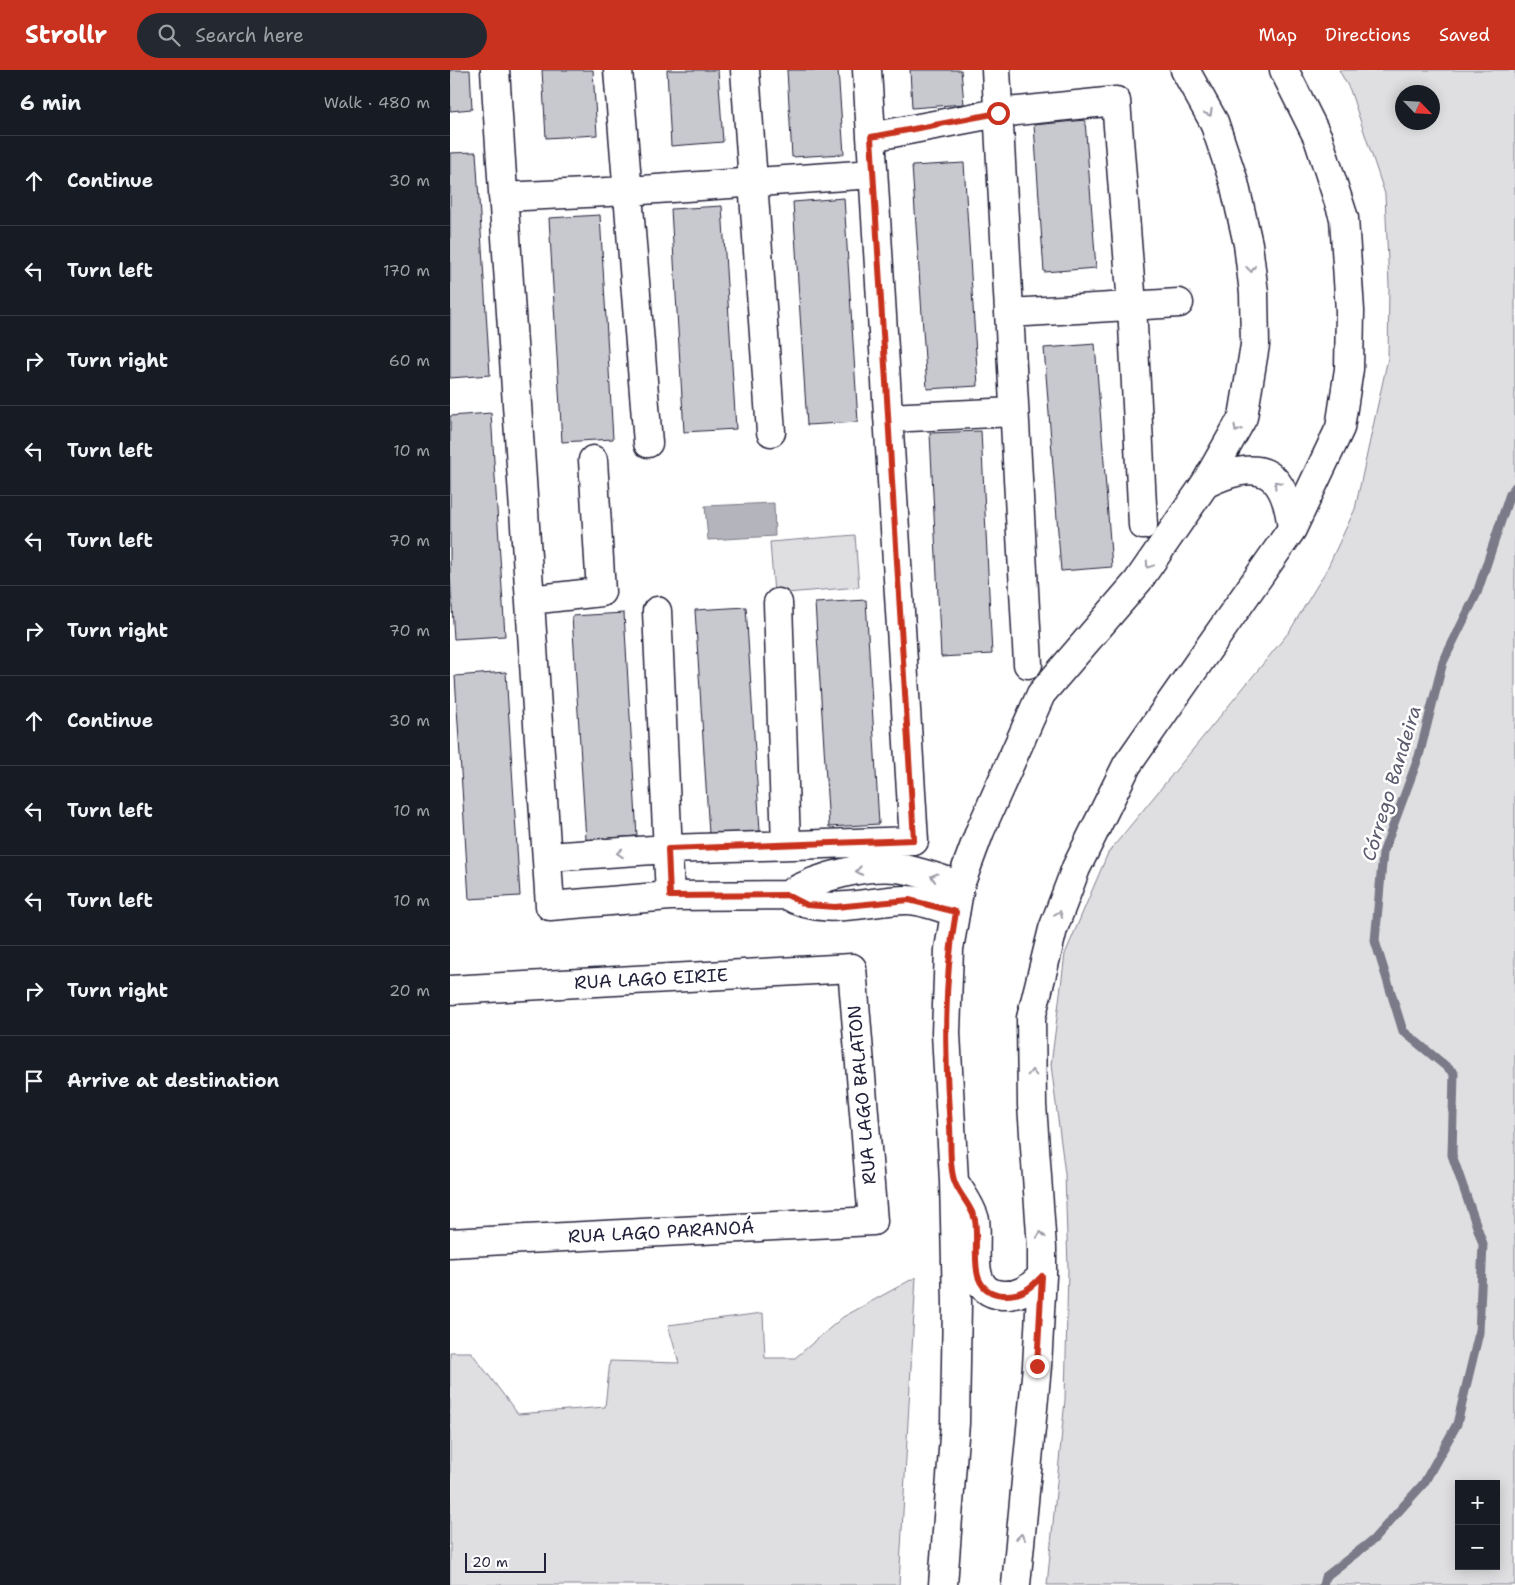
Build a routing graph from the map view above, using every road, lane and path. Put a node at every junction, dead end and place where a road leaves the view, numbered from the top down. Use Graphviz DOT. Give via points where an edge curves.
graph roads {
  1 [pos="495,70"];
  2 [pos="618,70"];
  3 [pos="745,70"];
  4 [pos="867,70"];
  5 [pos="996,70"];
  6 [pos="1185,70"];
  7 [pos="1284,70"];
  8 [pos="998,113"];
  9 [pos="871,137"];
  10 [pos="873,174"];
  11 [pos="753,182"];
  12 [pos="628,191"];
  13 [pos="503,197"];
  14 [pos="1179,303"];
  15 [pos="1132,305"];
  16 [pos="1009,313"];
  17 [pos="1014,412"];
  18 [pos="888,418"];
  19 [pos="770,432"];
  20 [pos="648,443"];
  21 [pos="593,460"];
  22 [pos="1205,484"];
  23 [pos="1143,525"];
  24 [pos="1292,528"];
  25 [pos="530,600"];
  26 [pos="778,603"];
  27 [pos="657,611"];
  28 [pos="1028,664"];
  29 [pos="786,845"];
  30 [pos="668,849"];
  31 [pos="547,857"];
  32 [pos="960,885"];
  33 [pos="787,895"];
  34 [pos="670,896"];
  35 [pos="956,912"];
  36 [pos="852,968"];
  37 [pos="450,990"];
  38 [pos="954,1181"];
  39 [pos="873,1221"];
  40 [pos="450,1243"];
  41 [pos="1042,1276"];
  42 [pos="943,1585"];
  43 [pos="1016,1585"];
  1 -- 13 [label="street"];
  2 -- 12 [label="street"];
  3 -- 11 [label="street"];
  4 -- 9 [label="street"];
  5 -- 8 [label="street"];
  6 -- 22 [label="street, one-way" via="1214,122 1234,182 1248,244 1254,293 1255,345 1243,417"];
  7 -- 24 [label="street" via="1318,138 1344,218 1350,311 1349,368 1340,428"];
  8 -- 9 [label="street"];
  8 -- 15 [label="street" via="1116,101"];
  8 -- 16 [label="street"];
  9 -- 10 [label="street"];
  10 -- 11 [label="street"];
  10 -- 18 [label="street"];
  11 -- 12 [label="street"];
  11 -- 19 [label="street"];
  12 -- 13 [label="street"];
  12 -- 20 [label="street"];
  13 -- 25 [label="street"];
  14 -- 15 [label="street"];
  15 -- 16 [label="street"];
  15 -- 23 [label="street"];
  16 -- 17 [label="street"];
  17 -- 18 [label="street"];
  17 -- 28 [label="street"];
  18 -- 29 [label="street" via="914,840"];
  21 -- 25 [label="street" via="601,592"];
  24 -- 22 [label="street, one-way" via="1289,505 1281,486 1267,474 1250,469 1228,473"];
  22 -- 32 [label="street, one-way" via="1138,581 1041,694 983,823"];
  41 -- 24 [label="street, one-way" via="1032,1105 1031,1018 1053,929 1076,868 1127,765"];
  25 -- 31 [label="street"];
  26 -- 29 [label="street"];
  27 -- 30 [label="street"];
  29 -- 30 [label="street"];
  30 -- 31 [label="street, one-way"];
  30 -- 34 [label="street"];
  31 -- 34 [label="street" via="550,906"];
  32 -- 33 [label="street, one-way" via="908,870 876,869 822,879"];
  32 -- 35 [label="street"];
  33 -- 34 [label="street"];
  33 -- 35 [label="street" via="798,902 822,907 909,900"];
  35 -- 38 [label="street" via="949,949 946,1033"];
  36 -- 37 [label="street, RUA LAGO EIRIE"];
  36 -- 39 [label="street, RUA LAGO BALATON"];
  38 -- 41 [label="street" via="968,1201 975,1220 977,1277 983,1288 992,1294 1013,1296 1024,1292"];
  38 -- 42 [label="street" via="955,1422"];
  39 -- 40 [label="street, RUA LAGO PARANOÁ"];
  43 -- 41 [label="street, one-way" via="1037,1366"];
}
